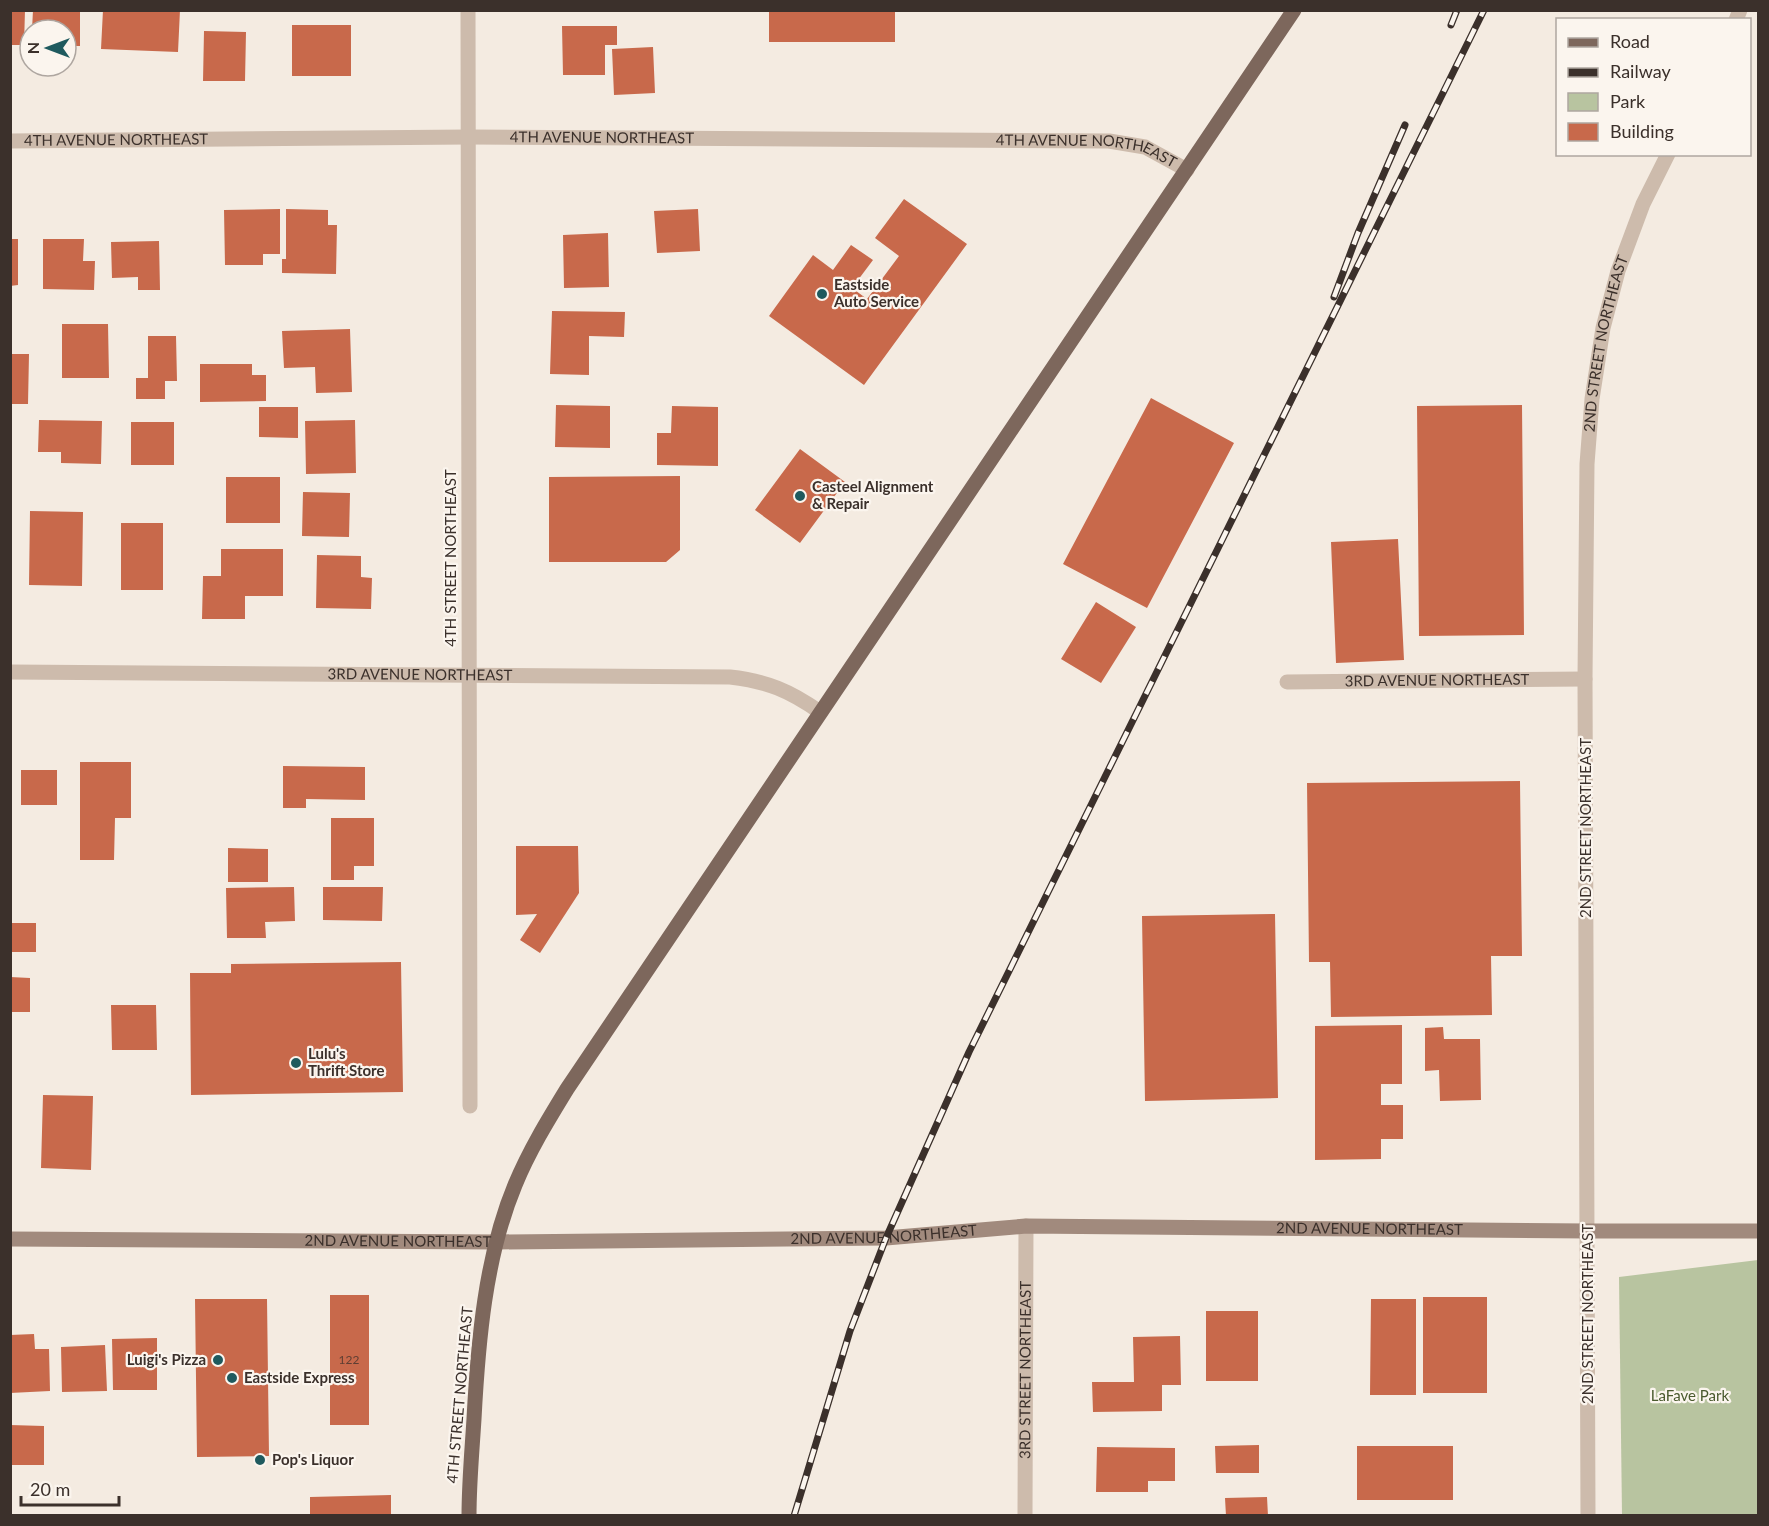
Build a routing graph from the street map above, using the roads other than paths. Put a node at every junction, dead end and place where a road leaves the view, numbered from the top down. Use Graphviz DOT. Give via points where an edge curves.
graph roads {
  1 [pos="468,10"];
  2 [pos="1294,10"];
  3 [pos="469,137"];
  4 [pos="10,141"];
  5 [pos="1667,156"];
  6 [pos="1187,170"];
  7 [pos="10,672"];
  8 [pos="469,676"];
  9 [pos="1585,679"];
  10 [pos="1287,682"];
  11 [pos="820,712"];
  12 [pos="470,1106"];
  13 [pos="1026,1226"];
  14 [pos="1758,1231"];
  15 [pos="1588,1232"];
  16 [pos="10,1239"];
  17 [pos="496,1242"];
  18 [pos="469,1515"];
  19 [pos="1025,1515"];
  20 [pos="1588,1515"];
  1 -- 3 [label="street, 4TH STREET NORTHEAST"];
  2 -- 6 [label="main road, 4TH STREET NORTHEAST"];
  3 -- 4 [label="street, 4TH AVENUE NORTHEAST"];
  3 -- 6 [label="street, 4TH AVENUE NORTHEAST" via="1109,141 1145,147"];
  3 -- 8 [label="street, 4TH STREET NORTHEAST"];
  5 -- 9 [label="street, 2ND STREET NORTHEAST" via="1643,204 1618,271 1595,379 1587,464"];
  6 -- 11 [label="main road, 4TH STREET NORTHEAST"];
  7 -- 8 [label="street, 3RD AVENUE NORTHEAST"];
  8 -- 11 [label="street, 3RD AVENUE NORTHEAST" via="730,677 776,686"];
  8 -- 12 [label="street, 4TH STREET NORTHEAST"];
  9 -- 10 [label="street, 3RD AVENUE NORTHEAST"];
  9 -- 15 [label="street, 2ND STREET NORTHEAST"];
  11 -- 17 [label="main road, 4TH STREET NORTHEAST" via="567,1089 514,1186"];
  13 -- 15 [label="street, 2ND AVENUE NORTHEAST"];
  13 -- 17 [label="street, 2ND AVENUE NORTHEAST" via="886,1238"];
  13 -- 19 [label="street, 3RD STREET NORTHEAST"];
  14 -- 15 [label="street, 2ND AVENUE NORTHEAST"];
  15 -- 20 [label="street, 2ND STREET NORTHEAST"];
  16 -- 17 [label="street, 2ND AVENUE NORTHEAST"];
  17 -- 18 [label="main road, 4TH STREET NORTHEAST" via="476,1374"];
}
